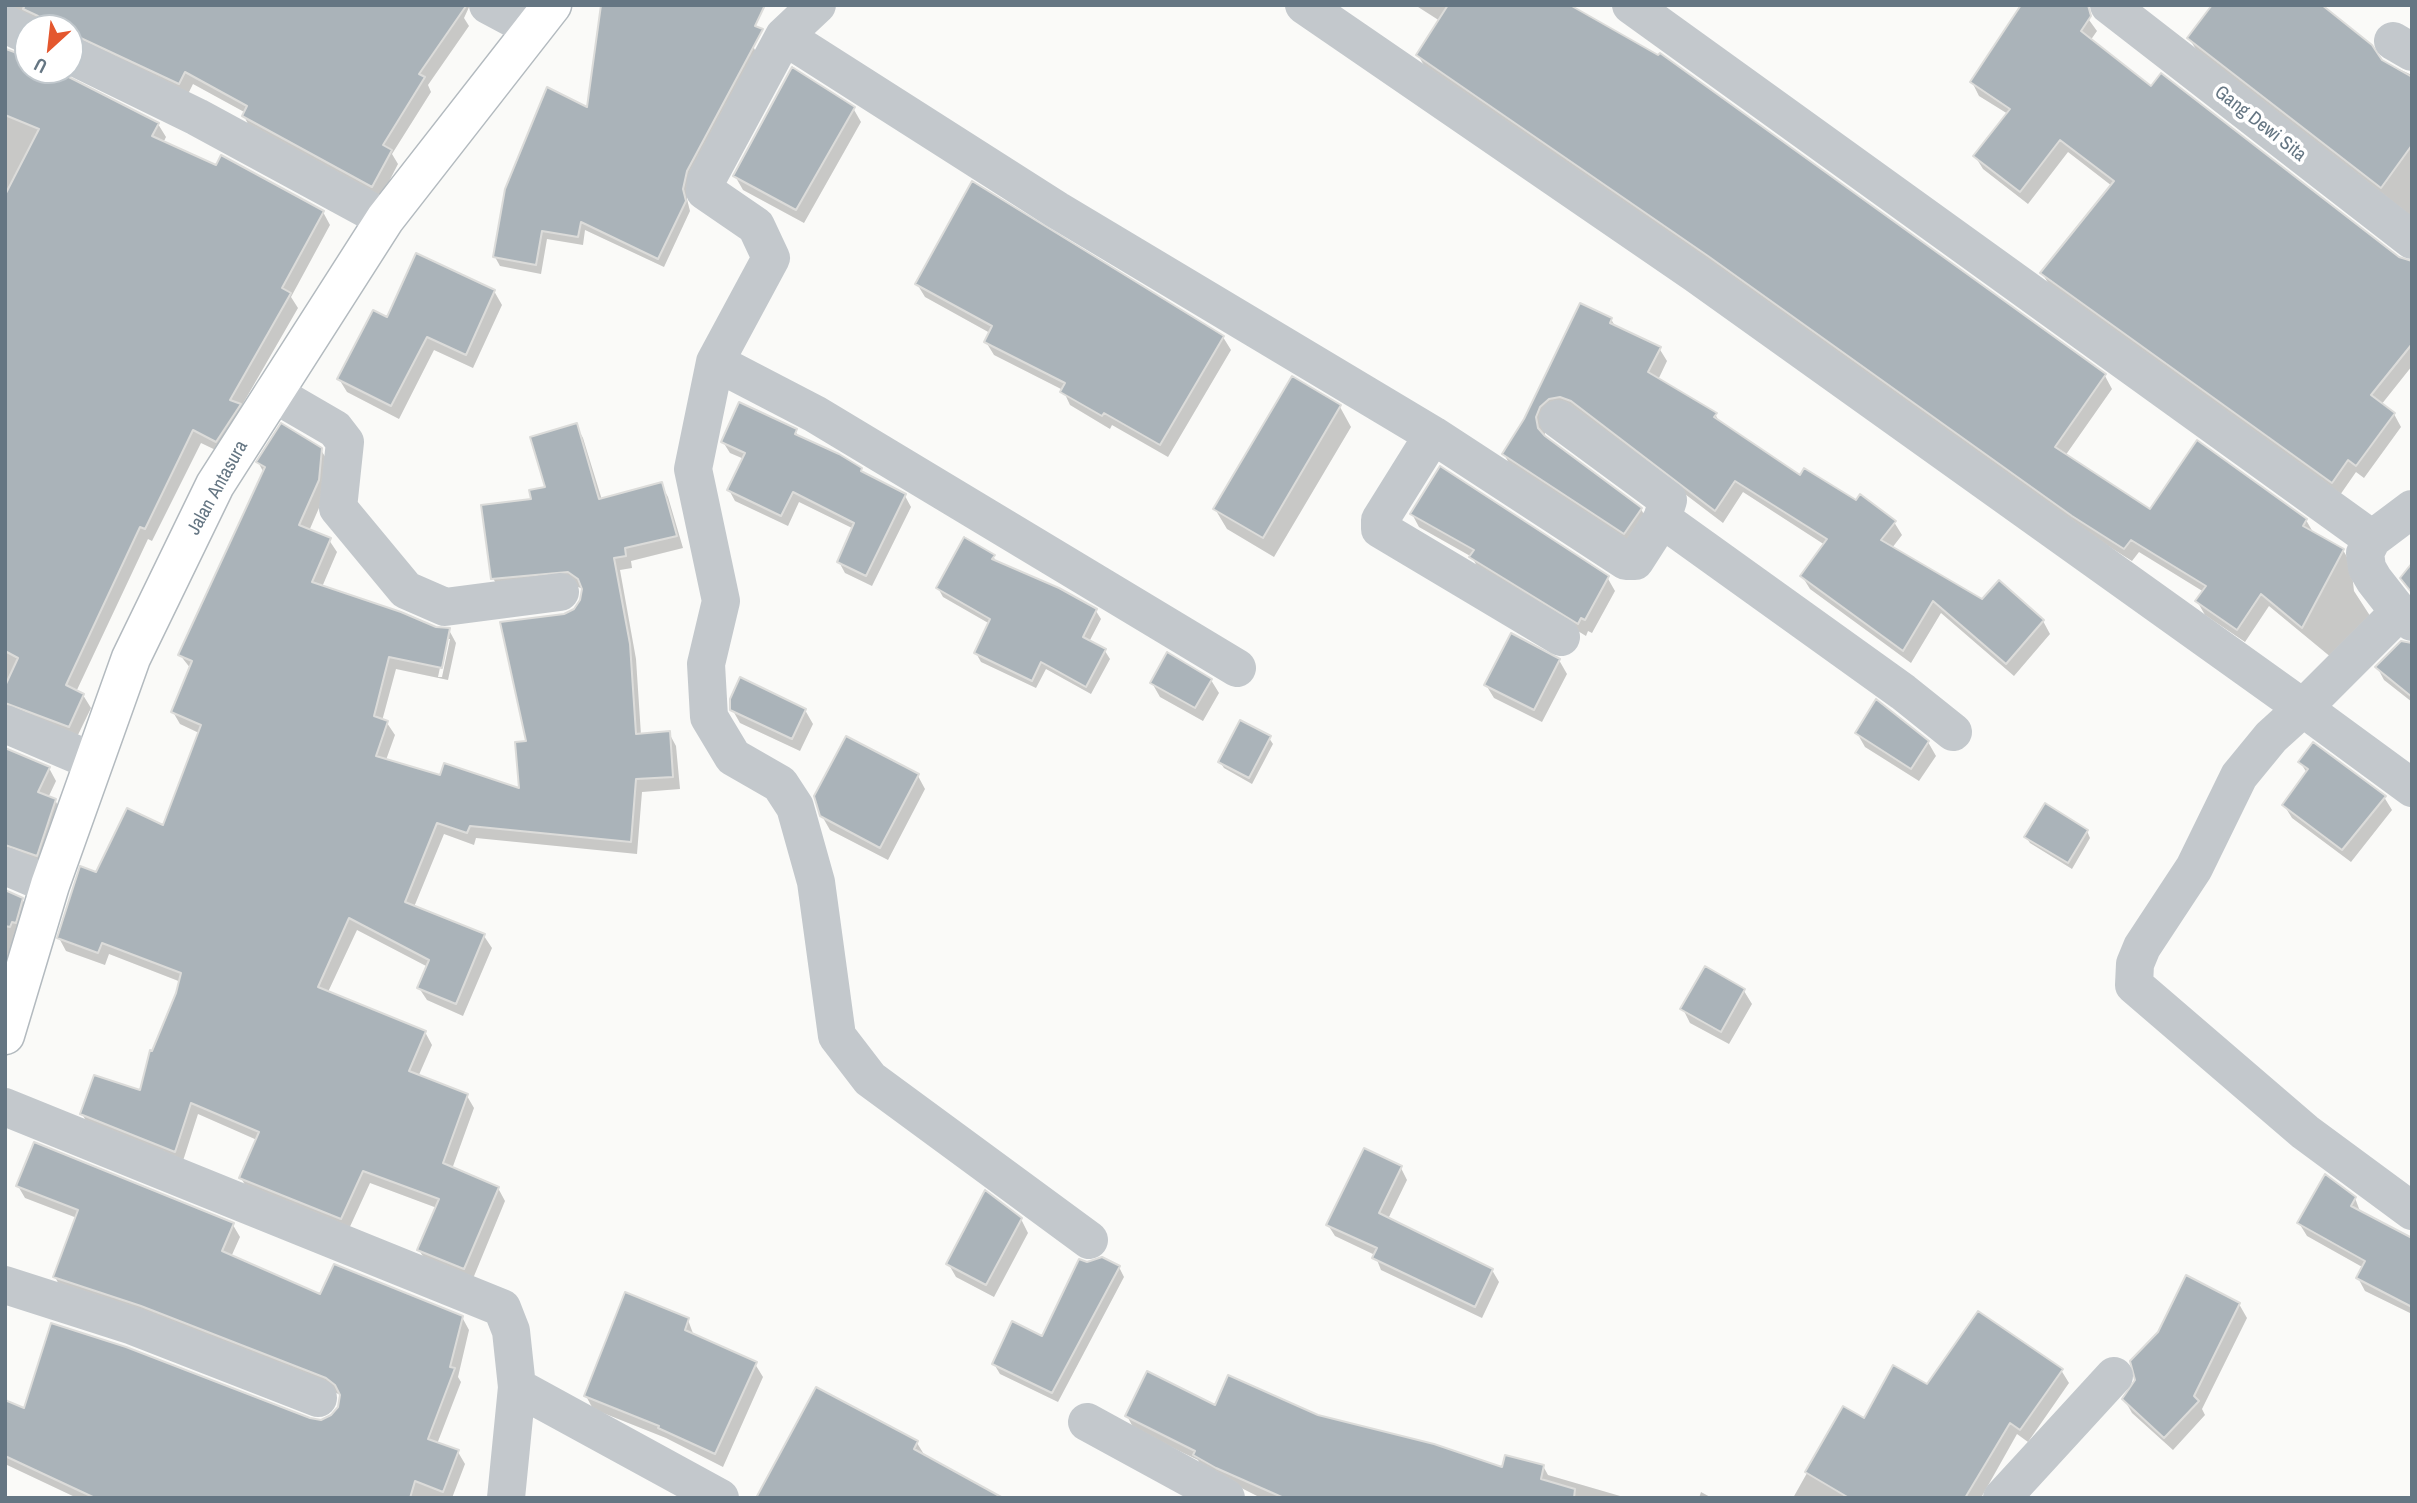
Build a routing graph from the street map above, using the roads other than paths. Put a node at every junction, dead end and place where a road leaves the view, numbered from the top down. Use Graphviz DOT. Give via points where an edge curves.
graph roads {
  1 [pos="488,5"];
  2 [pos="817,5"];
  3 [pos="1304,5"];
  4 [pos="1631,5"];
  5 [pos="2109,5"];
  6 [pos="543,17"];
  7 [pos="784,36"];
  8 [pos="84,62"];
  9 [pos="385,219"];
  10 [pos="2412,240"];
  11 [pos="716,362"];
  12 [pos="273,393"];
  13 [pos="1558,419"];
  14 [pos="1433,435"];
  15 [pos="2412,509"];
  16 [pos="1662,519"];
  17 [pos="2372,539"];
  18 [pos="559,592"];
  19 [pos="2406,617"];
  20 [pos="1561,637"];
  21 [pos="1237,667"];
  22 [pos="2303,708"];
  23 [pos="5,724"];
  24 [pos="1953,732"];
  25 [pos="92,761"];
  26 [pos="2412,788"];
  27 [pos="5,866"];
  28 [pos="51,885"];
  29 [pos="5,1035"];
  30 [pos="5,1107"];
  31 [pos="2412,1211"];
  32 [pos="1089,1240"];
  33 [pos="5,1285"];
  34 [pos="2114,1376"];
  35 [pos="517,1387"];
  36 [pos="318,1398"];
  37 [pos="1087,1422"];
  38 [pos="506,1498"];
  39 [pos="720,1498"];
  40 [pos="1226,1498"];
  41 [pos="2002,1498"];
  1 -- 6 [label="street"];
  2 -- 7 [label="street"];
  3 -- 22 [label="street" via="1696,274"];
  4 -- 17 [label="street"];
  5 -- 10 [label="street, Gang Dewi Sita"];
  6 -- 9 [label="main road, Jalan Antasura"];
  7 -- 11 [label="street" via="706,181 705,191 755,226 771,258"];
  7 -- 14 [label="street" via="1057,210"];
  8 -- 9 [label="street" via="198,117"];
  9 -- 12 [label="main road, Jalan Antasura"];
  11 -- 21 [label="street" via="815,414"];
  11 -- 32 [label="street" via="693,469 721,601 706,664 709,717 733,757 780,785 795,807 816,882 837,1036 870,1079"];
  12 -- 18 [label="street" via="335,429 345,442 338,508 406,590 445,607"];
  12 -- 25 [label="main road, Jalan Antasura" via="215,485 131,658"];
  13 -- 16 [label="street" via="1668,500"];
  14 -- 16 [label="street" via="1626,561 1638,559"];
  14 -- 20 [label="street" via="1380,520 1380,529"];
  15 -- 17 [label="street"];
  16 -- 24 [label="street"];
  17 -- 19 [label="street" via="2365,553 2367,568"];
  19 -- 22 [label="street"];
  22 -- 26 [label="street"];
  22 -- 31 [label="street" via="2239,776 2193,868 2143,947 2135,964 2134,985 2305,1132"];
  23 -- 25 [label="street"];
  25 -- 28 [label="main road, Jalan Antasura"];
  27 -- 28 [label="street"];
  28 -- 29 [label="main road, Jalan Antasura"];
  30 -- 35 [label="street" via="498,1305 511,1331"];
  33 -- 36 [label="street" via="134,1326"];
  34 -- 41 [label="street"];
  35 -- 38 [label="street"];
  35 -- 39 [label="street"];
  37 -- 40 [label="street"];
}
